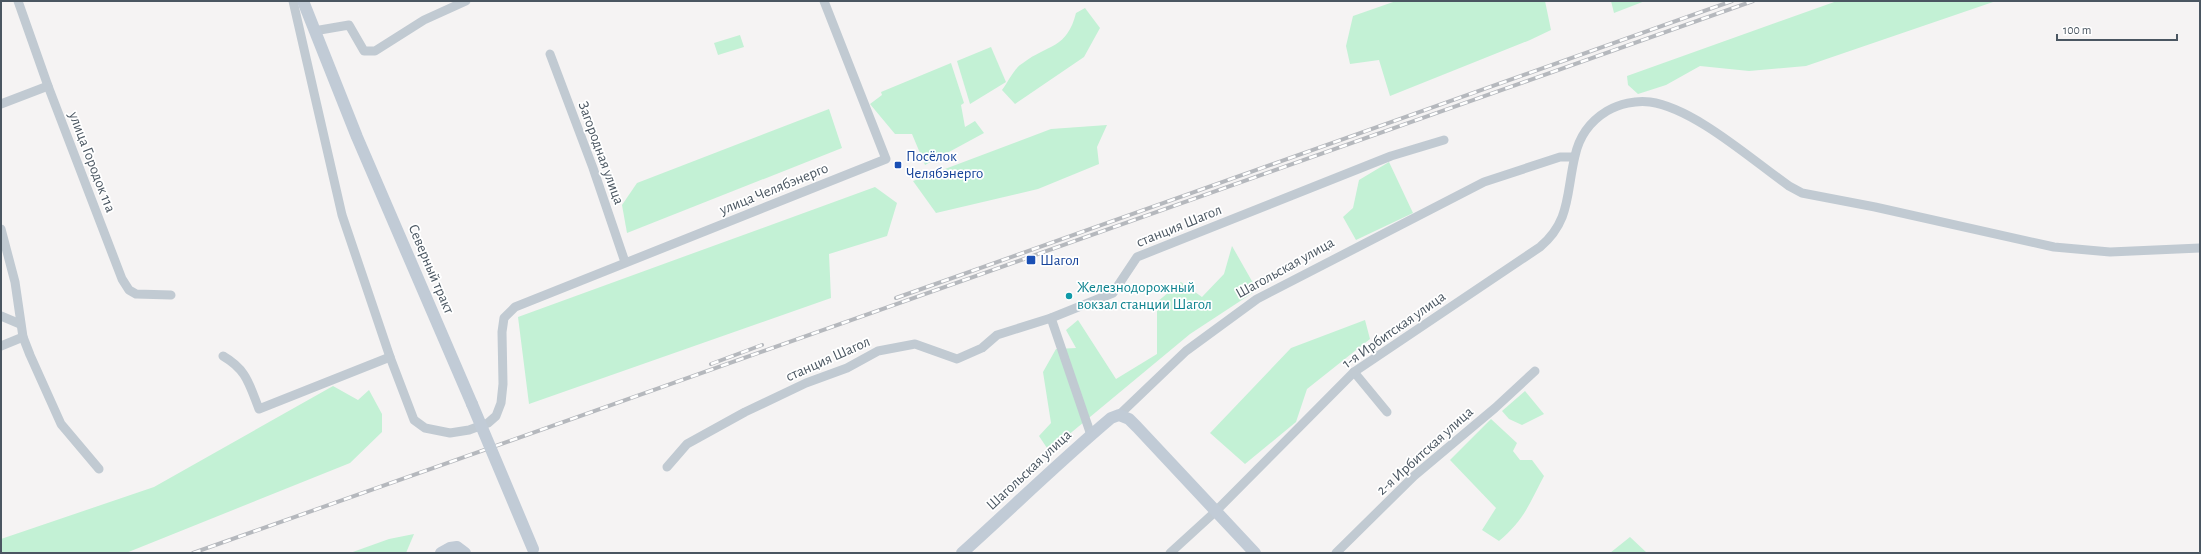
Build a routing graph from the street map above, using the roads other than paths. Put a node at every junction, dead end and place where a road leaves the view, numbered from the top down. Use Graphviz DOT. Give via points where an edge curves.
graph roads {
  1 [pos="18,1"];
  2 [pos="293,1"];
  3 [pos="302,1"];
  4 [pos="466,1"];
  5 [pos="824,1"];
  6 [pos="314,32"];
  7 [pos="550,54"];
  8 [pos="48,86"];
  9 [pos="1,104"];
  10 [pos="1444,140"];
  11 [pos="1574,157"];
  12 [pos="1,229"];
  13 [pos="2200,248"];
  14 [pos="624,262"];
  15 [pos="171,295"];
  16 [pos="1,316"];
  17 [pos="1051,318"];
  18 [pos="20,324"];
  19 [pos="23,337"];
  20 [pos="1,346"];
  21 [pos="223,356"];
  22 [pos="390,356"];
  23 [pos="1535,371"];
  24 [pos="1354,372"];
  25 [pos="1387,412"];
  26 [pos="1119,415"];
  27 [pos="1091,435"];
  28 [pos="667,467"];
  29 [pos="99,469"];
  30 [pos="1215,512"];
  31 [pos="534,551"];
  32 [pos="441,553"];
  33 [pos="465,553"];
  34 [pos="962,553"];
  35 [pos="1170,553"];
  36 [pos="1255,553"];
  37 [pos="1336,553"];
  1 -- 8 [label="street, улица Городок 11а"];
  2 -- 22 [label="street" via="342,215"];
  3 -- 6 [label="main road, Северный тракт"];
  4 -- 6 [label="street" via="424,20 375,51 364,51 349,25"];
  5 -- 14 [label="street, улица Челябэнерго" via="886,159 724,225"];
  6 -- 31 [label="main road, Северный тракт, bridge"];
  7 -- 14 [label="street, Загородная улица" via="593,168"];
  8 -- 9 [label="street"];
  8 -- 15 [label="street, улица Городок 11а" via="122,279 129,290 136,294"];
  10 -- 17 [label="street, станция Шагол" via="1391,156 1137,257 1113,293"];
  11 -- 13 [label="street, 1-я Ирбитская улица" via="1582,134 1595,118 1619,104 1650,102 1681,112 1711,129 1782,182 1802,193 2054,247 2110,252"];
  11 -- 24 [label="street, 1-я Ирбитская улица" via="1561,224 1552,237"];
  11 -- 26 [label="street, Шагольская улица" via="1560,156 1484,182 1257,299 1186,351"];
  12 -- 18 [label="street" via="15,282"];
  14 -- 22 [label="street, улица Челябэнерго" via="515,307 504,318 501,403 492,420 469,430 442,433 425,428 414,420"];
  16 -- 18 [label="street"];
  17 -- 27 [label="street"];
  17 -- 28 [label="street, станция Шагол" via="997,335 982,348 957,359 915,344 878,351 847,368 806,383 687,444"];
  18 -- 19 [label="street"];
  19 -- 20 [label="street"];
  19 -- 29 [label="street" via="61,424"];
  21 -- 22 [label="street" via="239,366 246,376 259,409"];
  23 -- 37 [label="street, 2-я Ирбитская улица" via="1414,476"];
  24 -- 25 [label="street"];
  24 -- 30 [label="street, 1-я Ирбитская улица"];
  26 -- 27 [label="main road, Шагольская улица"];
  26 -- 30 [label="main road" via="1138,427"];
  27 -- 34 [label="main road, Шагольская улица"];
  30 -- 35 [label="street, 1-я Ирбитская улица"];
  30 -- 36 [label="main road"];
  32 -- 33 [label="main road" via="457,547"];
}
